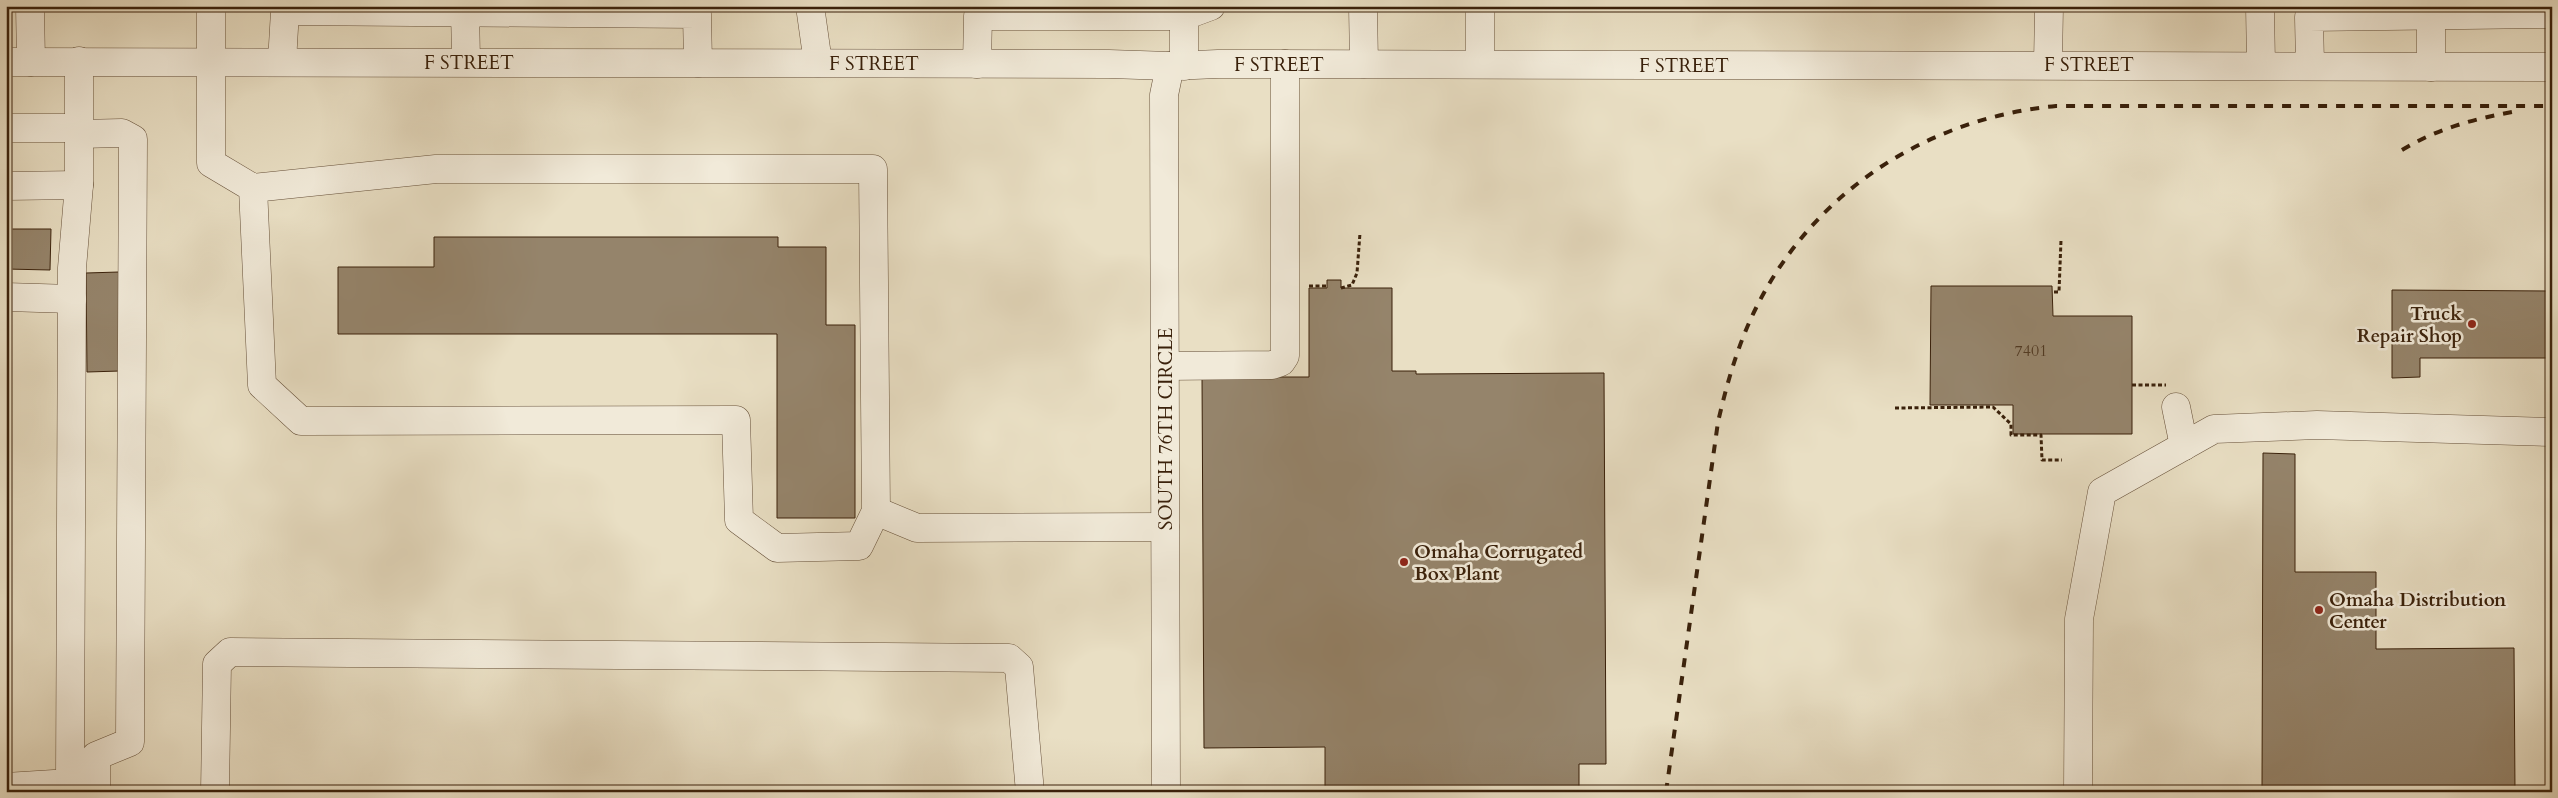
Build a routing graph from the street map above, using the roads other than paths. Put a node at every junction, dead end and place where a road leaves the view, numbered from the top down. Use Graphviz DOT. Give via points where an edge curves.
graph roads {
  1 [pos="30,6"];
  2 [pos="211,6"];
  3 [pos="810,6"];
  4 [pos="1211,6"];
  5 [pos="1363,6"];
  6 [pos="1480,6"];
  7 [pos="2049,6"];
  8 [pos="2260,6"];
  9 [pos="465,10"];
  10 [pos="1184,11"];
  11 [pos="2431,11"];
  12 [pos="2552,14"];
  13 [pos="79,61"];
  14 [pos="19,62"];
  15 [pos="212,62"];
  16 [pos="282,62"];
  17 [pos="466,62"];
  18 [pos="698,63"];
  19 [pos="818,63"];
  20 [pos="977,64"];
  21 [pos="1285,64"];
  22 [pos="1364,64"];
  23 [pos="1480,64"];
  24 [pos="2048,64"];
  25 [pos="2261,65"];
  26 [pos="2310,65"];
  27 [pos="1177,66"];
  28 [pos="2431,67"];
  29 [pos="2552,67"];
  30 [pos="6,128"];
  31 [pos="79,131"];
  32 [pos="6,186"];
  33 [pos="79,186"];
  34 [pos="253,188"];
  35 [pos="6,297"];
  36 [pos="72,299"];
  37 [pos="1165,366"];
  38 [pos="2176,407"];
  39 [pos="2552,432"];
  40 [pos="2184,446"];
  41 [pos="876,510"];
  42 [pos="1165,527"];
  43 [pos="6,787"];
  44 [pos="75,787"];
  45 [pos="96,792"];
  46 [pos="215,792"];
  47 [pos="1030,792"];
  48 [pos="1166,792"];
  49 [pos="2078,792"];
  1 -- 14 [label="street"];
  2 -- 15 [label="street"];
  3 -- 19 [label="street"];
  4 -- 10 [label="street"];
  5 -- 22 [label="street"];
  6 -- 23 [label="street"];
  7 -- 24 [label="street"];
  8 -- 25 [label="street"];
  9 -- 16 [label="street" via="285,11"];
  9 -- 17 [label="street"];
  9 -- 18 [label="street" via="698,14"];
  10 -- 20 [label="street" via="978,16"];
  10 -- 27 [label="street, SOUTH 76TH CIRCLE"];
  11 -- 12 [label="street"];
  11 -- 26 [label="street" via="2310,17"];
  11 -- 28 [label="street"];
  13 -- 14 [label="street, F STREET"];
  13 -- 15 [label="street, F STREET"];
  13 -- 31 [label="street"];
  15 -- 16 [label="street, F STREET"];
  15 -- 34 [label="street" via="211,163"];
  16 -- 17 [label="street, F STREET"];
  17 -- 18 [label="street, F STREET"];
  18 -- 19 [label="street, F STREET"];
  19 -- 20 [label="street, F STREET"];
  20 -- 27 [label="street, F STREET"];
  21 -- 22 [label="street, F STREET"];
  21 -- 27 [label="street, F STREET"];
  21 -- 37 [label="street" via="1286,356 1272,365"];
  22 -- 23 [label="street, F STREET"];
  23 -- 24 [label="street, F STREET"];
  24 -- 25 [label="street, F STREET"];
  25 -- 26 [label="street, F STREET"];
  26 -- 28 [label="street, F STREET"];
  27 -- 37 [label="street, SOUTH 76TH CIRCLE" via="1164,95"];
  28 -- 29 [label="street, F STREET"];
  30 -- 31 [label="street"];
  31 -- 33 [label="street"];
  31 -- 45 [label="street" via="122,134 132,139 130,742 96,756"];
  32 -- 33 [label="street"];
  33 -- 36 [label="street"];
  34 -- 41 [label="street" via="262,385 301,421 736,420 739,520 777,548 859,546"];
  34 -- 41 [label="street" via="436,169 873,169"];
  35 -- 36 [label="street"];
  36 -- 44 [label="street"];
  37 -- 42 [label="street, SOUTH 76TH CIRCLE"];
  38 -- 40 [label="street"];
  39 -- 40 [label="street" via="2252,426 2214,429"];
  40 -- 49 [label="street" via="2102,492 2079,620"];
  41 -- 42 [label="street" via="917,528"];
  42 -- 48 [label="street, SOUTH 76TH CIRCLE"];
  43 -- 44 [label="street"];
  46 -- 47 [label="street" via="218,664 230,652 1009,658 1019,667"];
}
